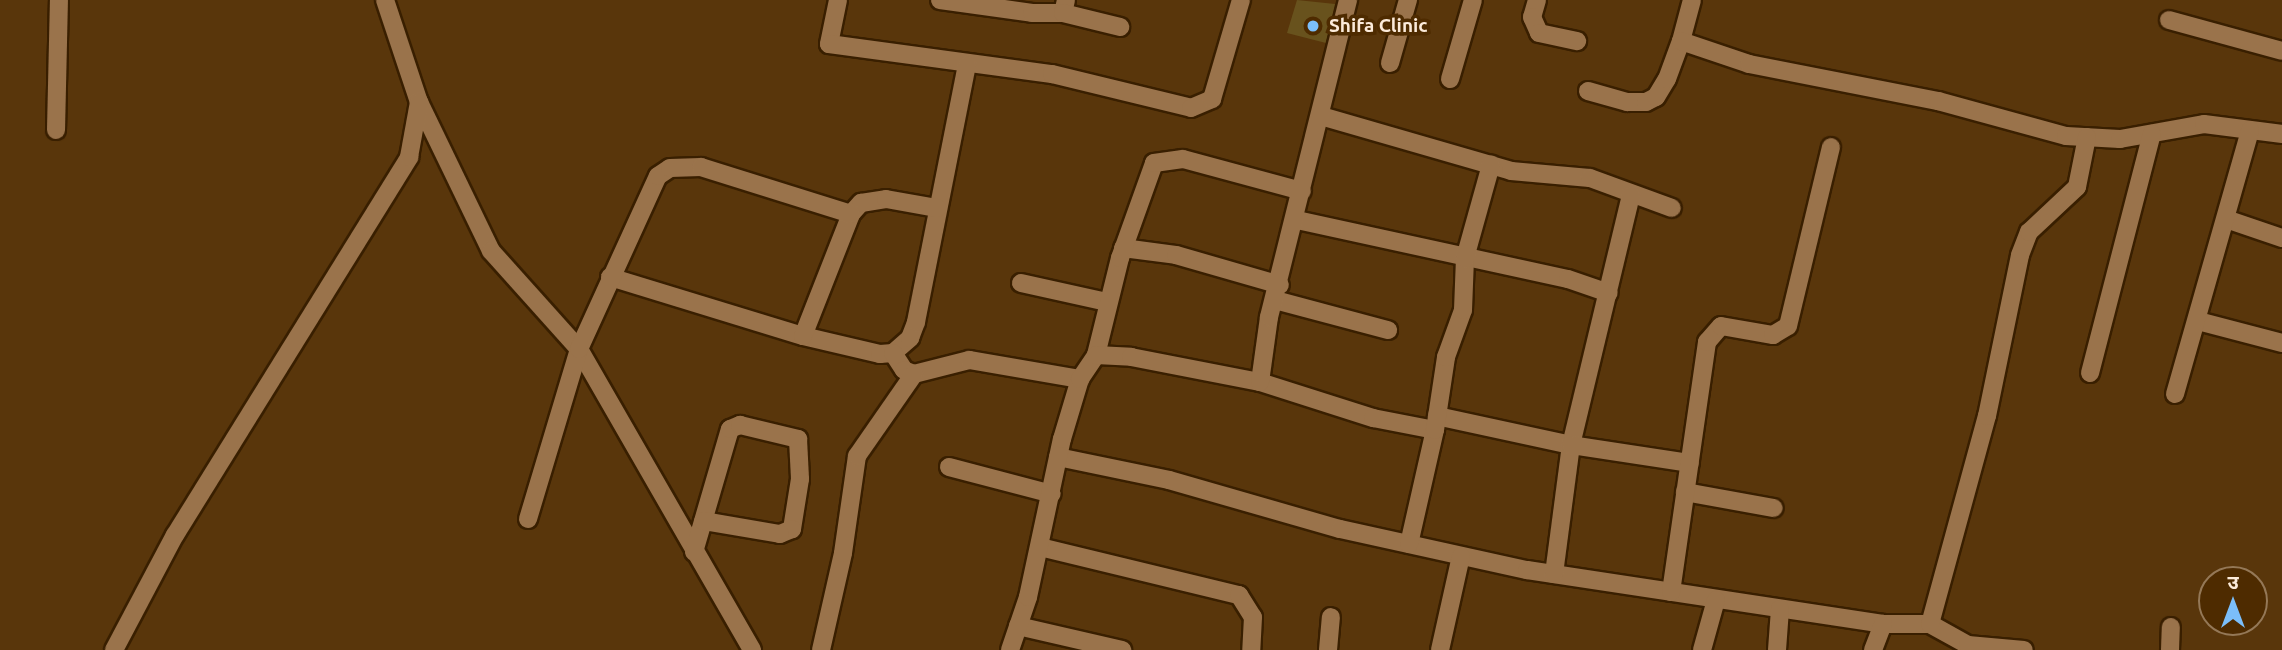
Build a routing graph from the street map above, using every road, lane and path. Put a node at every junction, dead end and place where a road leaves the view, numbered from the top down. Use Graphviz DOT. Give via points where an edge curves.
graph roads {
  1 [pos="59,0"];
  2 [pos="385,0"];
  3 [pos="838,0"];
  4 [pos="940,0"];
  5 [pos="1241,0"];
  6 [pos="1408,0"];
  7 [pos="1473,0"];
  8 [pos="1537,0"];
  9 [pos="1692,0"];
  10 [pos="1345,1"];
  11 [pos="1064,7"];
  12 [pos="2169,20"];
  13 [pos="1120,27"];
  14 [pos="1577,41"];
  15 [pos="1681,41"];
  16 [pos="2282,51"];
  17 [pos="1390,63"];
  18 [pos="967,65"];
  19 [pos="1450,79"];
  20 [pos="1588,91"];
  21 [pos="419,102"];
  22 [pos="1321,116"];
  23 [pos="56,130"];
  24 [pos="2250,130"];
  25 [pos="2152,134"];
  26 [pos="2282,134"];
  27 [pos="2087,137"];
  28 [pos="1831,147"];
  29 [pos="1491,165"];
  30 [pos="1302,191"];
  31 [pos="1631,195"];
  32 [pos="936,208"];
  33 [pos="1672,208"];
  34 [pos="851,214"];
  35 [pos="2226,219"];
  36 [pos="1297,220"];
  37 [pos="2282,239"];
  38 [pos="1123,248"];
  39 [pos="1465,258"];
  40 [pos="611,277"];
  41 [pos="1021,283"];
  42 [pos="1277,292"];
  43 [pos="1609,293"];
  44 [pos="1107,302"];
  45 [pos="2198,321"];
  46 [pos="1388,330"];
  47 [pos="803,336"];
  48 [pos="2282,342"];
  49 [pos="579,349"];
  50 [pos="893,353"];
  51 [pos="1097,355"];
  52 [pos="2090,373"];
  53 [pos="914,374"];
  54 [pos="1080,379"];
  55 [pos="1260,382"];
  56 [pos="2175,394"];
  57 [pos="1436,423"];
  58 [pos="1571,445"];
  59 [pos="1058,457"];
  60 [pos="1690,463"];
  61 [pos="949,467"];
  62 [pos="1685,492"];
  63 [pos="1052,494"];
  64 [pos="1774,508"];
  65 [pos="528,519"];
  66 [pos="703,521"];
  67 [pos="1409,544"];
  68 [pos="1040,547"];
  69 [pos="694,552"];
  70 [pos="1461,556"];
  71 [pos="1554,574"];
  72 [pos="1671,592"];
  73 [pos="1716,600"];
  74 [pos="1780,609"];
  75 [pos="1331,617"];
  76 [pos="1883,624"];
  77 [pos="1930,624"];
  78 [pos="1018,626"];
  79 [pos="2171,627"];
  80 [pos="745,646"];
  81 [pos="1968,648"];
  82 [pos="114,650"];
  83 [pos="821,650"];
  84 [pos="1010,650"];
  85 [pos="1122,650"];
  86 [pos="1251,650"];
  87 [pos="1328,650"];
  88 [pos="1440,650"];
  89 [pos="1702,650"];
  90 [pos="1777,650"];
  91 [pos="1873,650"];
  92 [pos="2024,650"];
  93 [pos="2170,650"];
  1 -- 23 [label="street"];
  2 -- 21 [label="street"];
  3 -- 18 [label="street" via="829,44"];
  4 -- 11 [label="street" via="1032,13"];
  5 -- 18 [label="street" via="1222,76 1204,106 1191,108 1123,95 1052,74"];
  6 -- 17 [label="street"];
  7 -- 19 [label="street"];
  8 -- 14 [label="street" via="1532,17 1539,33"];
  9 -- 15 [label="street"];
  10 -- 22 [label="street"];
  11 -- 13 [label="street"];
  12 -- 16 [label="street"];
  15 -- 20 [label="street" via="1656,97 1627,102"];
  15 -- 27 [label="street" via="1749,64 1938,100 2066,136"];
  18 -- 32 [label="street"];
  21 -- 49 [label="street" via="492,251"];
  21 -- 82 [label="street" via="409,156 174,535"];
  22 -- 29 [label="street"];
  22 -- 30 [label="street"];
  24 -- 25 [label="street" via="2204,124"];
  24 -- 26 [label="street"];
  24 -- 35 [label="street"];
  25 -- 27 [label="street" via="2120,139"];
  25 -- 52 [label="street"];
  27 -- 77 [label="street" via="2077,187 2029,232 2020,255 1987,416"];
  28 -- 60 [label="street" via="1787,326 1773,335 1721,326 1707,342"];
  29 -- 31 [label="street" via="1590,178"];
  29 -- 39 [label="street"];
  30 -- 36 [label="street"];
  30 -- 38 [label="street" via="1166,158 1148,172"];
  31 -- 33 [label="street"];
  31 -- 43 [label="street"];
  32 -- 34 [label="street" via="870,200"];
  32 -- 50 [label="street" via="916,321 910,338"];
  34 -- 40 [label="street" via="701,167 670,168 658,176"];
  34 -- 47 [label="street"];
  35 -- 37 [label="street"];
  35 -- 45 [label="street"];
  36 -- 39 [label="street"];
  36 -- 42 [label="street"];
  38 -- 42 [label="street" via="1176,255"];
  38 -- 44 [label="street"];
  39 -- 43 [label="street" via="1568,279"];
  39 -- 57 [label="street" via="1463,310 1446,357"];
  40 -- 47 [label="street"];
  40 -- 49 [label="street"];
  41 -- 44 [label="street"];
  42 -- 46 [label="street"];
  42 -- 55 [label="street"];
  43 -- 58 [label="street"];
  44 -- 51 [label="street"];
  45 -- 48 [label="street"];
  45 -- 56 [label="street"];
  47 -- 50 [label="street"];
  49 -- 65 [label="street"];
  49 -- 69 [label="street"];
  50 -- 53 [label="street" via="904,370"];
  51 -- 54 [label="street"];
  51 -- 55 [label="street" via="1131,357"];
  53 -- 54 [label="street" via="969,360"];
  53 -- 83 [label="street" via="857,456 843,553"];
  54 -- 59 [label="street"];
  55 -- 57 [label="street" via="1373,418"];
  57 -- 58 [label="street"];
  57 -- 67 [label="street"];
  58 -- 60 [label="street"];
  58 -- 71 [label="street"];
  59 -- 63 [label="street"];
  59 -- 67 [label="street" via="1169,480"];
  60 -- 62 [label="street"];
  61 -- 63 [label="street"];
  62 -- 64 [label="street"];
  62 -- 72 [label="street"];
  63 -- 68 [label="street"];
  66 -- 66 [label="street" via="730,429 740,425 797,439 800,479 792,529 780,534"];
  66 -- 69 [label="street"];
  67 -- 70 [label="street"];
  68 -- 78 [label="street"];
  68 -- 86 [label="street" via="1239,595 1253,617"];
  69 -- 80 [label="street"];
  70 -- 71 [label="street"];
  70 -- 88 [label="street"];
  71 -- 72 [label="street"];
  72 -- 73 [label="street"];
  73 -- 74 [label="street"];
  73 -- 89 [label="street"];
  74 -- 76 [label="street"];
  74 -- 90 [label="street"];
  75 -- 87 [label="street"];
  76 -- 77 [label="street"];
  76 -- 91 [label="street"];
  77 -- 81 [label="street"];
  78 -- 84 [label="street"];
  78 -- 85 [label="street"];
  79 -- 93 [label="street"];
  81 -- 92 [label="street"];
}
